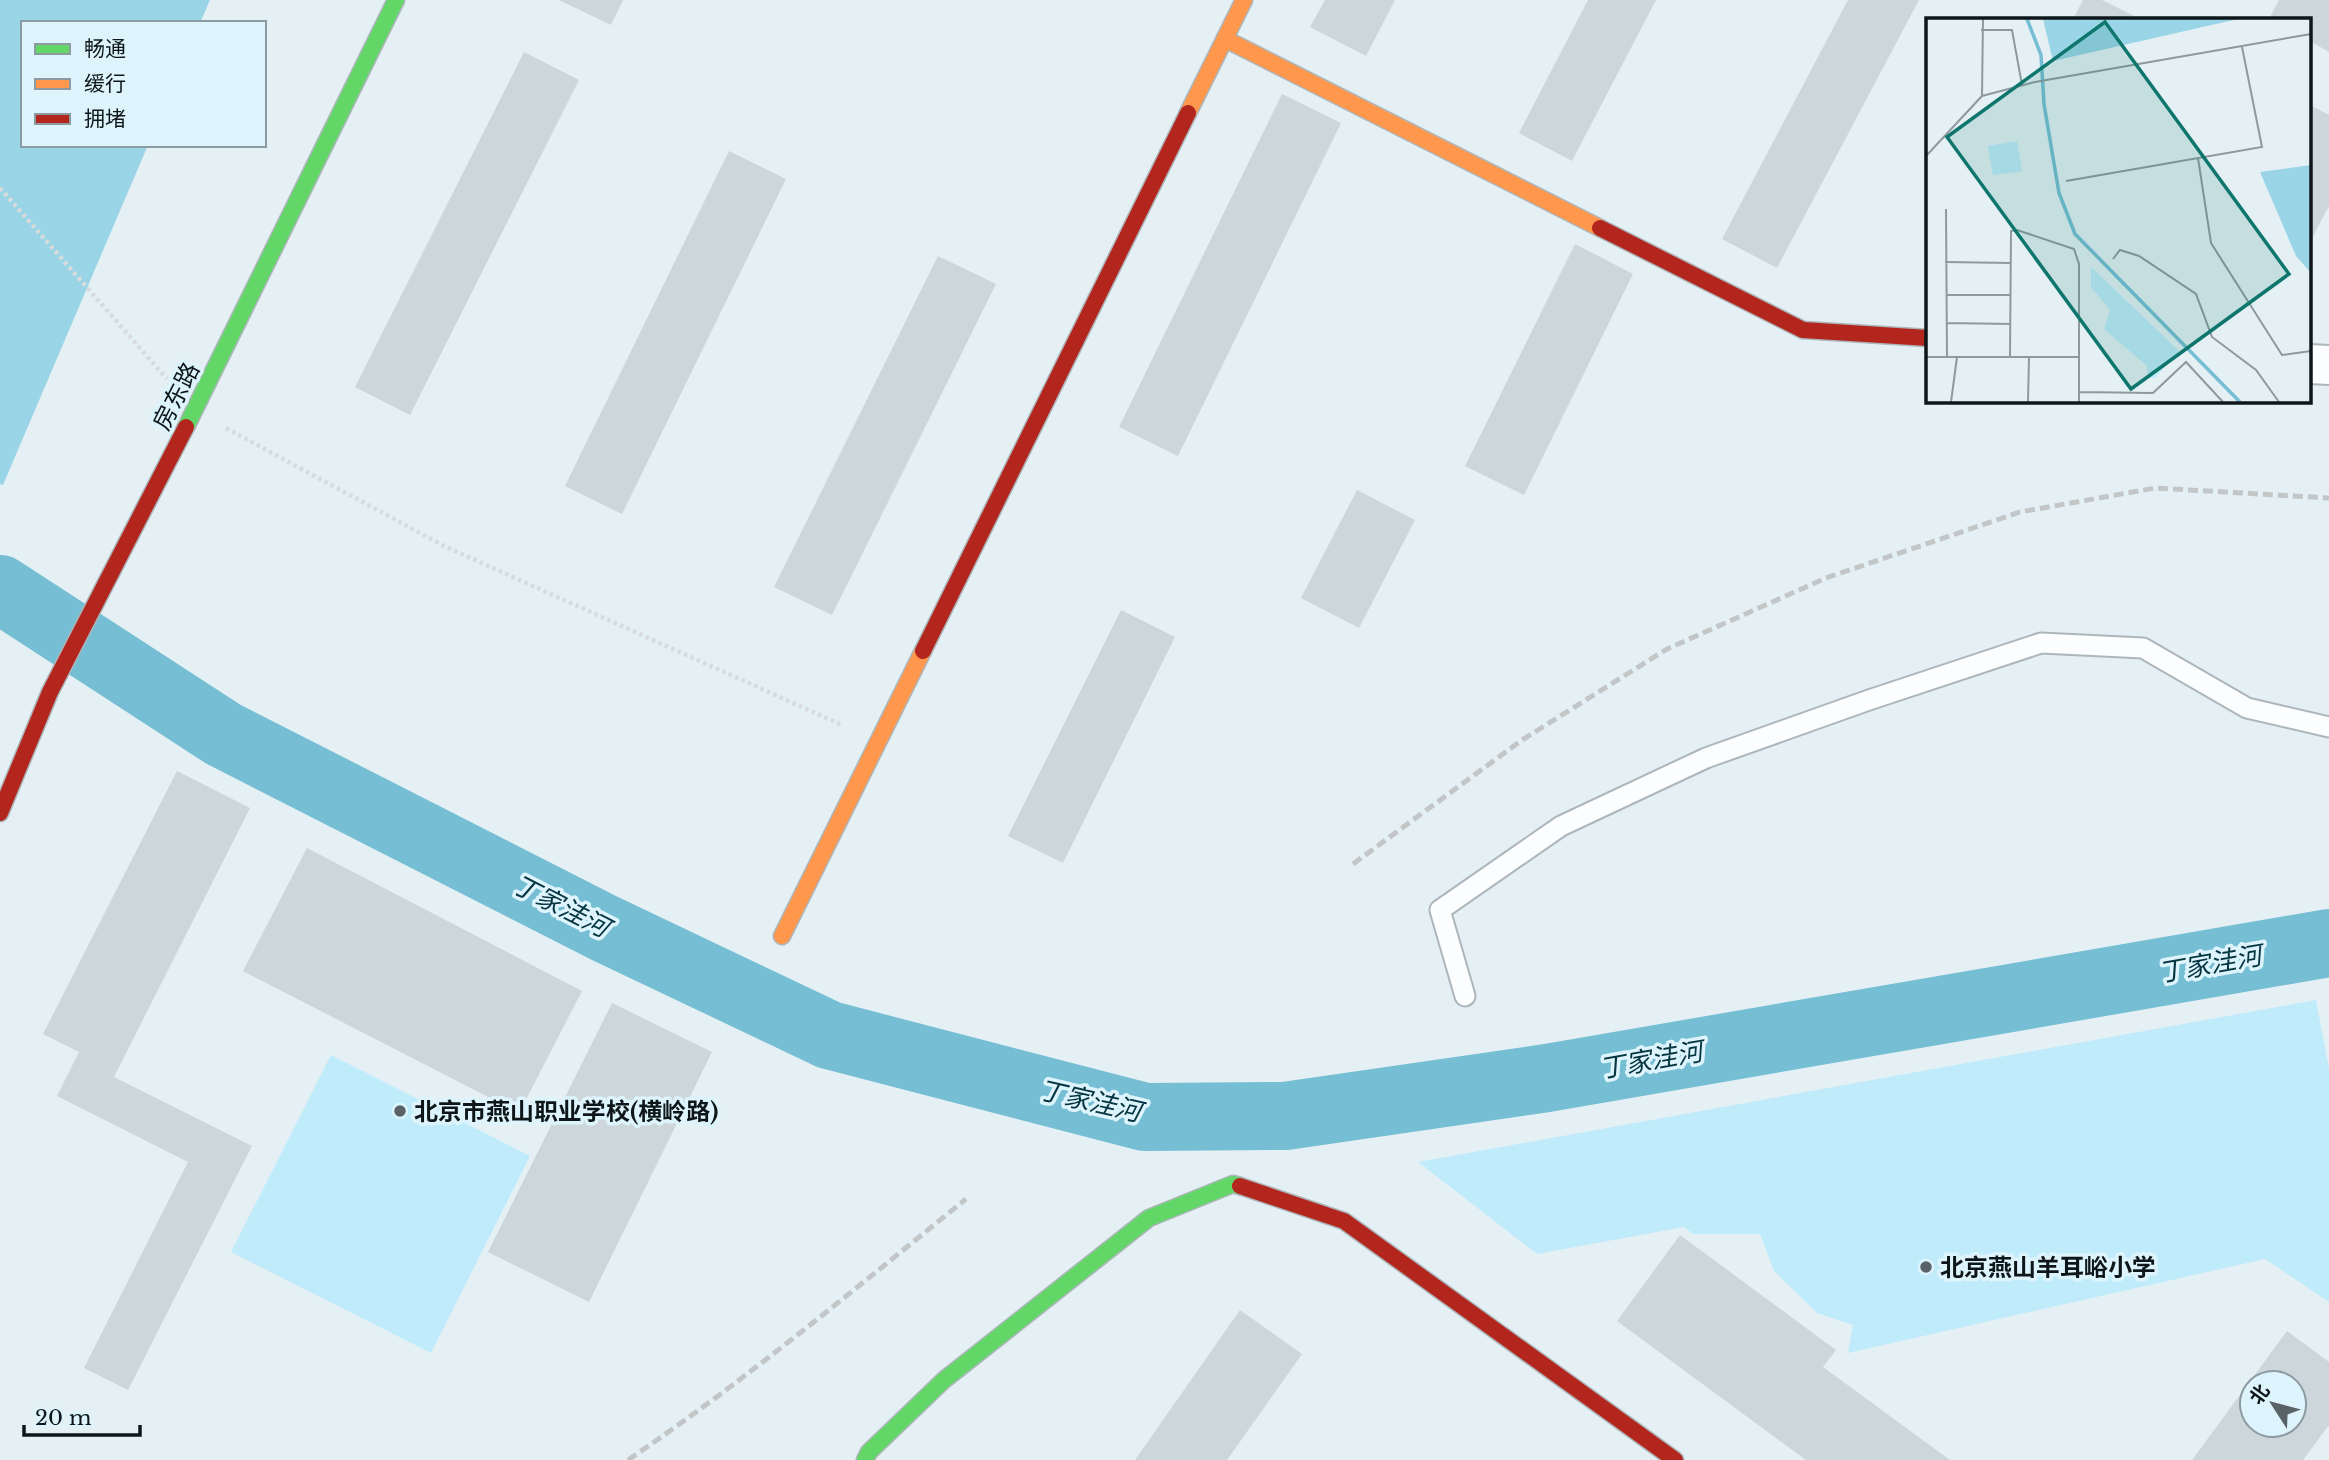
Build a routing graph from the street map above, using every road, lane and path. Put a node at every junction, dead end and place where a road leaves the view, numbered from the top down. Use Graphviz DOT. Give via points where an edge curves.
graph roads {
  1 [pos="396,0"];
  2 [pos="1244,0"];
  3 [pos="1225,38"];
  4 [pos="0,188"];
  5 [pos="1926,338"];
  6 [pos="194,411"];
  7 [pos="2329,727"];
  8 [pos="877,743"];
  9 [pos="6,775"];
  10 [pos="0,813"];
  11 [pos="782,936"];
  12 [pos="1465,996"];
  13 [pos="864,1460"];
  14 [pos="1675,1460"];
  1 -- 6 [label="street, 房东路"];
  2 -- 3 [label="street"];
  3 -- 5 [label="street" via="1803,330"];
  3 -- 8 [label="street"];
  4 -- 6 [label="path"];
  6 -- 8 [label="path" via="444,546"];
  6 -- 9 [label="street, 房东路"];
  7 -- 12 [label="lane" via="2246,708 2143,649 2041,643 1706,758 1561,826 1440,910"];
  8 -- 11 [label="street"];
  9 -- 10 [label="street, 房东路"];
  13 -- 14 [label="street" via="944,1380 1149,1218 1233,1184 1343,1221"];
}
